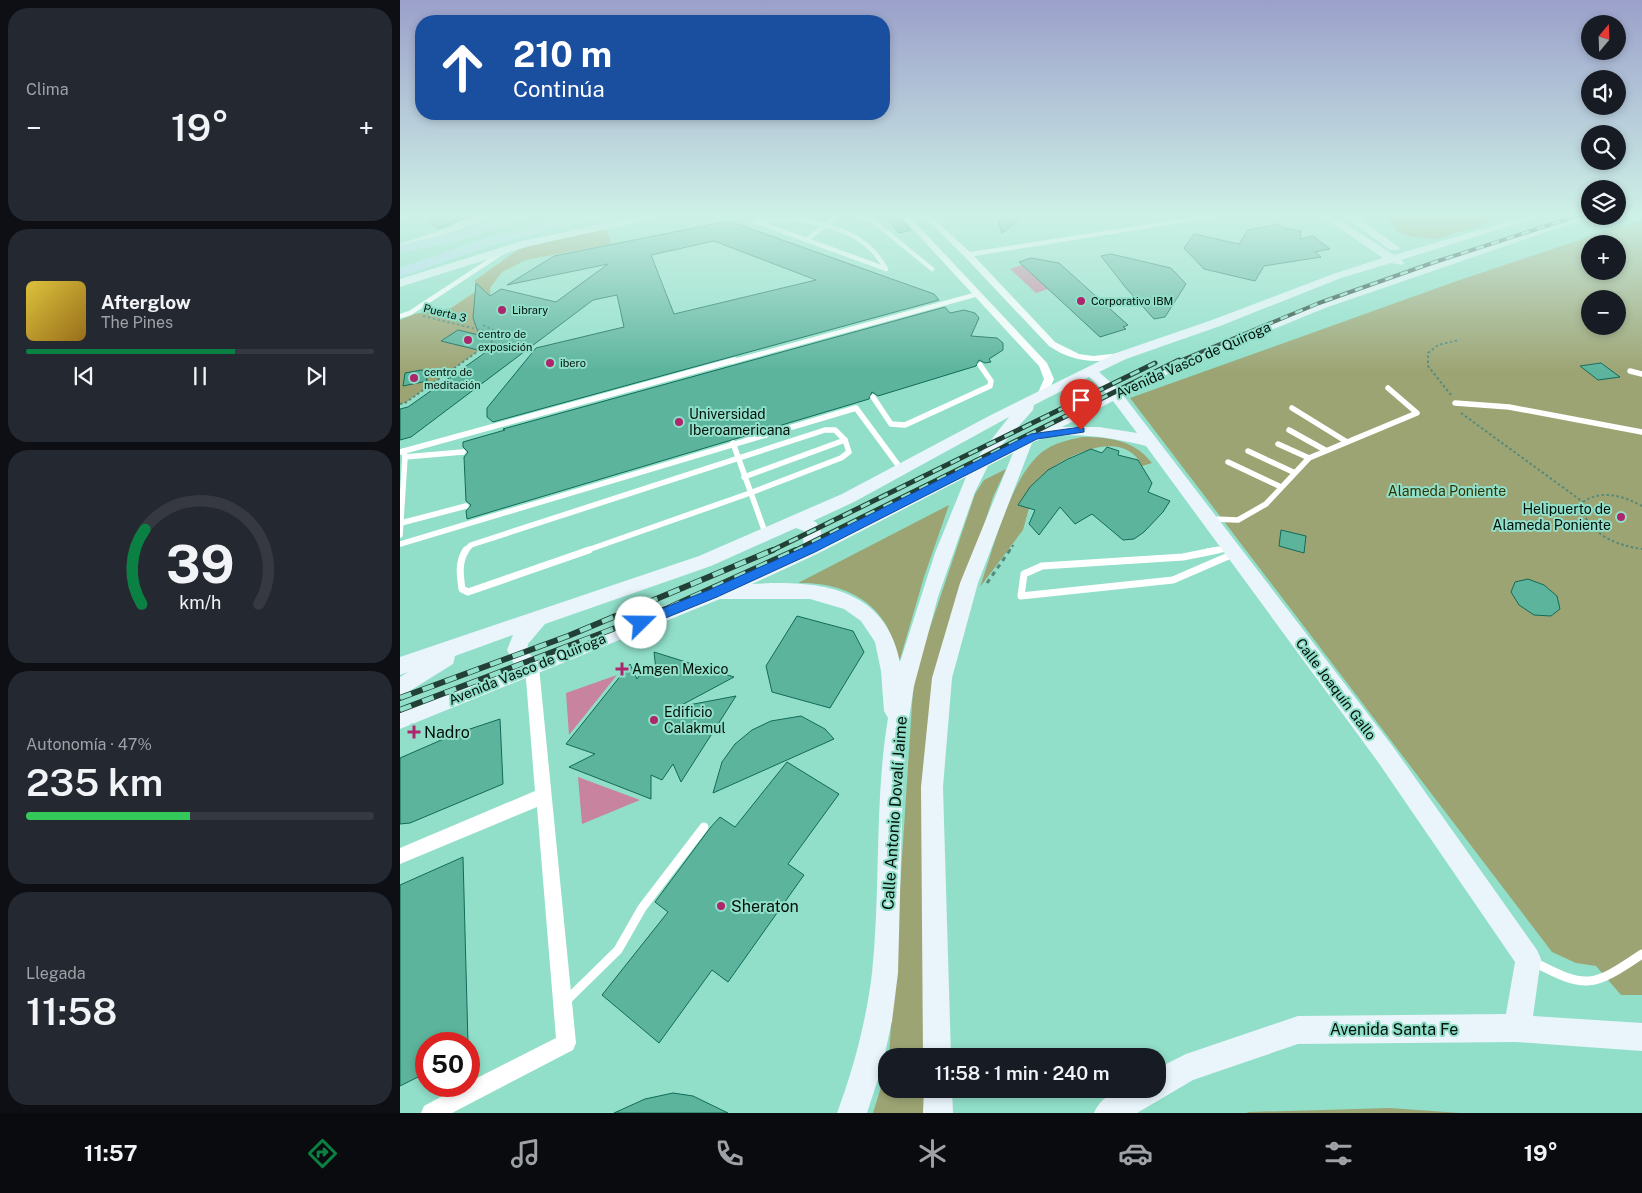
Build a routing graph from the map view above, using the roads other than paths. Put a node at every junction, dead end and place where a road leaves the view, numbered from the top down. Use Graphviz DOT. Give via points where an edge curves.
graph roads {
  1 [pos="415,267"];
  2 [pos="449,267"];
  3 [pos="479,267"];
  4 [pos="929,267"];
  5 [pos="953,267"];
  6 [pos="979,267"];
  7 [pos="1354,267"];
  8 [pos="1367,267"];
  9 [pos="1409,267"];
  10 [pos="1413,267"];
  11 [pos="1429,267"];
  12 [pos="932,269"];
  13 [pos="1417,271"];
  14 [pos="400,272"];
  15 [pos="1337,276"];
  16 [pos="400,283"];
  17 [pos="978,294"];
  18 [pos="400,316"];
  19 [pos="1052,344"];
  20 [pos="1031,350"];
  21 [pos="1121,356"];
  22 [pos="980,365"];
  23 [pos="1090,371"];
  24 [pos="1630,371"];
  25 [pos="1642,374"];
  26 [pos="1388,388"];
  27 [pos="1115,394"];
  28 [pos="1042,395"];
  29 [pos="873,397"];
  30 [pos="1456,403"];
  31 [pos="1292,408"];
  32 [pos="1289,430"];
  33 [pos="1642,432"];
  34 [pos="1030,439"];
  35 [pos="846,440"];
  36 [pos="1150,442"];
  37 [pos="1347,442"];
  38 [pos="733,443"];
  39 [pos="1278,444"];
  40 [pos="1325,450"];
  41 [pos="1248,451"];
  42 [pos="463,452"];
  43 [pos="403,453"];
  44 [pos="739,458"];
  45 [pos="1309,458"];
  46 [pos="981,462"];
  47 [pos="1228,462"];
  48 [pos="901,469"];
  49 [pos="1293,472"];
  50 [pos="744,477"];
  51 [pos="1281,487"];
  52 [pos="750,493"];
  53 [pos="466,506"];
  54 [pos="1208,519"];
  55 [pos="797,522"];
  56 [pos="401,523"];
  57 [pos="400,535"];
  58 [pos="766,535"];
  59 [pos="400,544"];
  60 [pos="811,549"];
  61 [pos="1233,552"];
  62 [pos="713,594"];
  63 [pos="539,618"];
  64 [pos="470,642"];
  65 [pos="400,666"];
  66 [pos="532,667"];
  67 [pos="400,688"];
  68 [pos="400,719"];
  69 [pos="896,732"];
  70 [pos="543,796"];
  71 [pos="704,827"];
  72 [pos="400,856"];
  73 [pos="1642,954"];
  74 [pos="1528,959"];
  75 [pos="563,1005"];
  76 [pos="1516,1028"];
  77 [pos="1642,1037"];
  78 [pos="937,1048"];
  79 [pos="1166,1079"];
  80 [pos="938,1098"];
  81 [pos="1135,1098"];
  82 [pos="431,1113"];
  83 [pos="852,1113"];
  84 [pos="938,1113"];
  85 [pos="1109,1113"];
  1 -- 14 [label="highway"];
  2 -- 16 [label="main road"];
  3 -- 18 [label="lane"];
  4 -- 12 [label="lane"];
  5 -- 17 [label="street"];
  6 -- 19 [label="street"];
  7 -- 15 [label="main road"];
  8 -- 15 [label="main road, Avenida Vasco de Quiroga"];
  9 -- 13 [label="main road"];
  10 -- 13 [label="main road"];
  11 -- 13 [label="main road, Avenida Vasco de Quiroga"];
  13 -- 27 [label="main road, Avenida Vasco de Quiroga" via="1241,337"];
  15 -- 21 [label="main road, Avenida Vasco de Quiroga"];
  17 -- 20 [label="street"];
  17 -- 43 [label="lane"];
  19 -- 20 [label="street"];
  19 -- 21 [label="street" via="1065,354 1087,359"];
  20 -- 28 [label="street" via="1044,365 1049,379"];
  21 -- 23 [label="main road, Avenida Vasco de Quiroga"];
  22 -- 29 [label="lane" via="991,381 990,386 905,425 891,424"];
  23 -- 27 [label="main road, Calle Joaquín Gallo"];
  23 -- 28 [label="main road, Avenida Vasco de Quiroga"];
  24 -- 25 [label="lane"];
  26 -- 37 [label="lane" via="1417,413"];
  27 -- 34 [label="main road, Avenida Vasco de Quiroga"];
  27 -- 36 [label="main road, Calle Joaquín Gallo"];
  28 -- 46 [label="main road" via="1010,425"];
  28 -- 48 [label="main road, Avenida Vasco de Quiroga"];
  30 -- 33 [label="lane" via="1509,407"];
  31 -- 37 [label="lane"];
  32 -- 40 [label="lane"];
  34 -- 36 [label="main road" via="1081,430 1121,434"];
  34 -- 46 [label="main road, Avenida Vasco de Quiroga"];
  34 -- 78 [label="main road" via="969,583 942,678 932,787"];
  35 -- 44 [label="lane" via="835,430 825,430"];
  35 -- 50 [label="lane"];
  35 -- 52 [label="lane" via="849,452 842,458"];
  36 -- 54 [label="main road, Calle Joaquín Gallo"];
  37 -- 40 [label="lane"];
  38 -- 44 [label="lane"];
  38 -- 48 [label="lane" via="856,408"];
  38 -- 59 [label="lane"];
  39 -- 45 [label="lane"];
  40 -- 45 [label="lane"];
  41 -- 49 [label="lane"];
  42 -- 43 [label="lane"];
  43 -- 56 [label="lane"];
  44 -- 50 [label="lane"];
  44 -- 52 [label="lane" via="471,545 463,551 460,567 462,588 468,592"];
  45 -- 49 [label="lane"];
  46 -- 60 [label="main road, Avenida Vasco de Quiroga"];
  46 -- 69 [label="main road, Calle Antonio Dovalí Jaime" via="965,493 911,658"];
  47 -- 51 [label="lane"];
  48 -- 55 [label="main road, Avenida Vasco de Quiroga"];
  49 -- 51 [label="lane"];
  50 -- 52 [label="lane"];
  51 -- 54 [label="lane" via="1266,504 1238,520"];
  52 -- 58 [label="lane"];
  53 -- 56 [label="lane"];
  54 -- 61 [label="main road, Calle Joaquín Gallo"];
  55 -- 58 [label="main road, Avenida Vasco de Quiroga"];
  55 -- 60 [label="main road" via="810,526 813,531"];
  56 -- 57 [label="lane"];
  58 -- 63 [label="main road, Avenida Vasco de Quiroga" via="705,562"];
  60 -- 62 [label="main road, Avenida Vasco de Quiroga"];
  61 -- 61 [label="lane" via="1212,550 1183,557 1042,566 1024,574 1021,596 1173,580"];
  61 -- 74 [label="main road, Calle Joaquín Gallo" via="1386,755"];
  62 -- 66 [label="main road, Avenida Vasco de Quiroga"];
  62 -- 69 [label="main road" via="774,590 818,592 844,600 864,613 881,633 889,658"];
  63 -- 64 [label="main road, Avenida Vasco de Quiroga"];
  63 -- 66 [label="main road" via="517,645 517,654"];
  64 -- 65 [label="main road, Avenida Vasco de Quiroga"];
  64 -- 67 [label="main road"];
  66 -- 68 [label="main road, Avenida Vasco de Quiroga"];
  66 -- 70 [label="street"];
  69 -- 83 [label="main road, Calle Antonio Dovalí Jaime" via="882,1002 862,1089"];
  70 -- 72 [label="street"];
  70 -- 75 [label="street"];
  71 -- 75 [label="lane" via="642,908 618,950"];
  73 -- 74 [label="lane" via="1606,977 1584,984 1563,978"];
  74 -- 76 [label="main road"];
  75 -- 82 [label="street" via="566,1043"];
  76 -- 77 [label="main road, Avenida Santa Fe"];
  76 -- 79 [label="main road, Avenida Santa Fe" via="1298,1030 1186,1068"];
  80 -- 84 [label="main road"];
  81 -- 85 [label="main road"];
}
